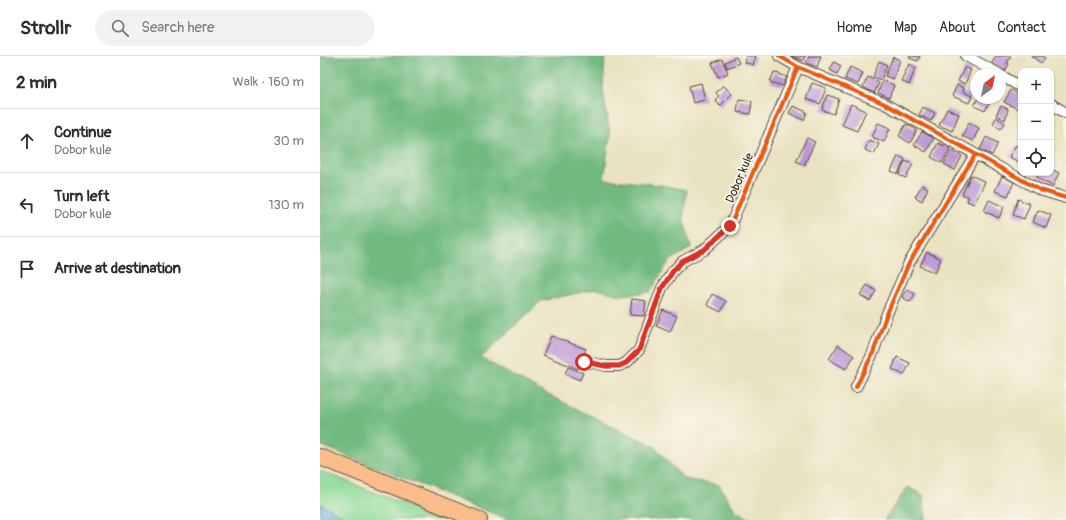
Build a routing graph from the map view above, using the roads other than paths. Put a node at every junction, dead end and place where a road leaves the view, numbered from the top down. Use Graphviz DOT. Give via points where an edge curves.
graph roads {
  1 [pos="779,56"];
  2 [pos="966,56"];
  3 [pos="798,67"];
  4 [pos="989,68"];
  5 [pos="1006,78"];
  6 [pos="1018,85"];
  7 [pos="1054,106"];
  8 [pos="1066,113"];
  9 [pos="975,155"];
  10 [pos="1066,198"];
  11 [pos="584,362"];
  12 [pos="856,387"];
  13 [pos="320,457"];
  14 [pos="479,520"];
  1 -- 3 [label="street"];
  2 -- 4 [label="street"];
  3 -- 9 [label="street" via="885,104"];
  3 -- 11 [label="street, Dobor kule" via="730,226 704,250 682,261 673,271 662,288 639,350 626,363 606,366"];
  5 -- 6 [label="street"];
  7 -- 8 [label="street"];
  9 -- 10 [label="street" via="1040,190"];
  9 -- 12 [label="street" via="909,263"];
  13 -- 14 [label="main road"];
}
